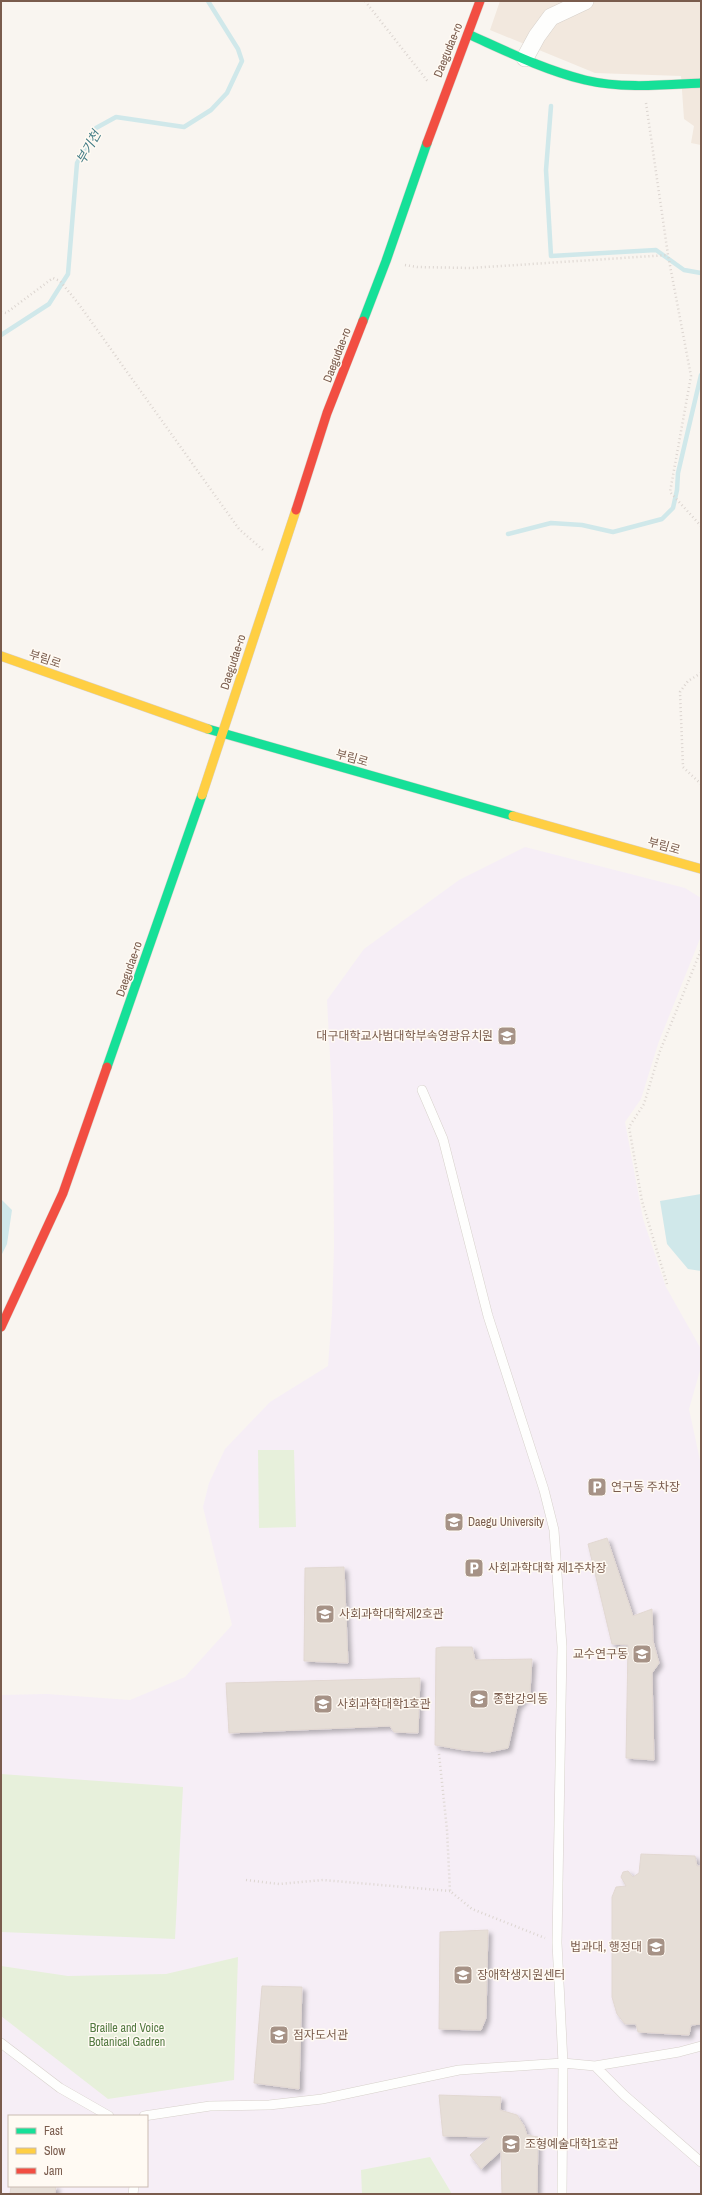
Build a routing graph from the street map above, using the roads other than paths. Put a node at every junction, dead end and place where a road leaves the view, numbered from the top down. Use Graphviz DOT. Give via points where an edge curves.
graph roads {
  1 [pos="480,1"];
  2 [pos="585,1"];
  3 [pos="468,34"];
  4 [pos="525,58"];
  5 [pos="701,84"];
  6 [pos="1,656"];
  7 [pos="223,734"];
  8 [pos="701,869"];
  9 [pos="422,1090"];
  10 [pos="1,1327"];
  11 [pos="1,2043"];
  12 [pos="701,2046"];
  13 [pos="563,2063"];
  14 [pos="595,2066"];
  15 [pos="107,2115"];
  16 [pos="148,2115"];
  17 [pos="701,2162"];
  18 [pos="562,2194"];
  1 -- 3 [label="street, Daegudae-ro"];
  2 -- 4 [label="street" via="551,17"];
  3 -- 4 [label="street"];
  3 -- 7 [label="street, Daegudae-ro" via="442,99 386,261 327,413"];
  4 -- 5 [label="street" via="585,80 643,85"];
  6 -- 7 [label="street, 부림로"];
  7 -- 8 [label="street, 부림로"];
  7 -- 10 [label="street, Daegudae-ro" via="63,1193"];
  9 -- 13 [label="lane" via="443,1139 488,1316 544,1490 554,1530 562,1647 557,1943"];
  11 -- 15 [label="lane" via="60,2088"];
  12 -- 14 [label="lane"];
  13 -- 14 [label="lane"];
  13 -- 16 [label="lane" via="460,2070 322,2099 269,2105 210,2106"];
  13 -- 18 [label="lane"];
  14 -- 17 [label="lane" via="624,2095"];
}
